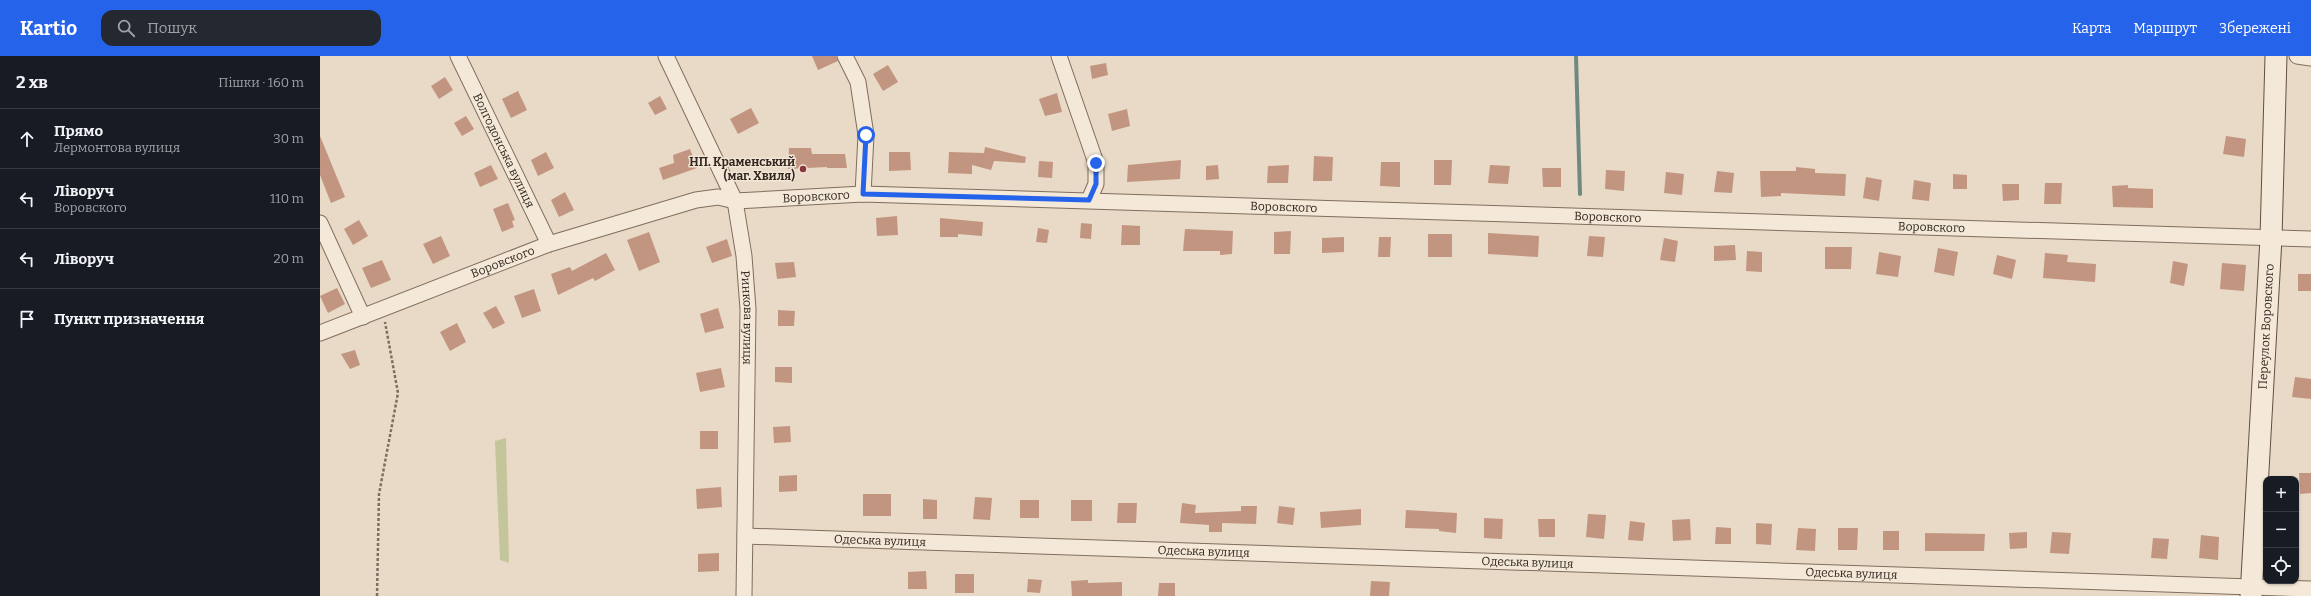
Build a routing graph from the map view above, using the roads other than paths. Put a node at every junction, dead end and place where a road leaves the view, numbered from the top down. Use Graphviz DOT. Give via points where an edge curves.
graph roads {
  1 [pos="458,56"];
  2 [pos="666,56"];
  3 [pos="845,56"];
  4 [pos="1059,56"];
  5 [pos="2276,56"];
  6 [pos="2297,56"];
  7 [pos="2311,58"];
  8 [pos="863,194"];
  9 [pos="1089,200"];
  10 [pos="735,201"];
  11 [pos="320,223"];
  12 [pos="2272,238"];
  13 [pos="2311,239"];
  14 [pos="549,244"];
  15 [pos="364,317"];
  16 [pos="320,333"];
  17 [pos="745,536"];
  18 [pos="2311,589"];
  19 [pos="2251,591"];
  20 [pos="744,596"];
  1 -- 14 [label="street, Волгодонська вулиця"];
  2 -- 10 [label="street, Ринкова вулиця"];
  3 -- 8 [label="street" via="858,82 866,135"];
  4 -- 9 [label="street" via="1096,163 1096,184"];
  5 -- 12 [label="street, Переулок Воровского"];
  6 -- 7 [label="street"];
  8 -- 9 [label="street, Воровского"];
  8 -- 10 [label="street, Воровского"];
  9 -- 12 [label="street, Воровского"];
  10 -- 14 [label="street, Воровского" via="718,197 696,200"];
  10 -- 17 [label="street, Ринкова вулиця" via="744,256 748,309"];
  11 -- 15 [label="street"];
  12 -- 13 [label="street, Воровского"];
  12 -- 19 [label="street, Переулок Воровского"];
  14 -- 15 [label="street, Воровского"];
  15 -- 16 [label="street, Воровского"];
  17 -- 19 [label="street, Одеська вулиця"];
  17 -- 20 [label="street, Ринкова вулиця"];
  18 -- 19 [label="street, Одеська вулиця"];
}
